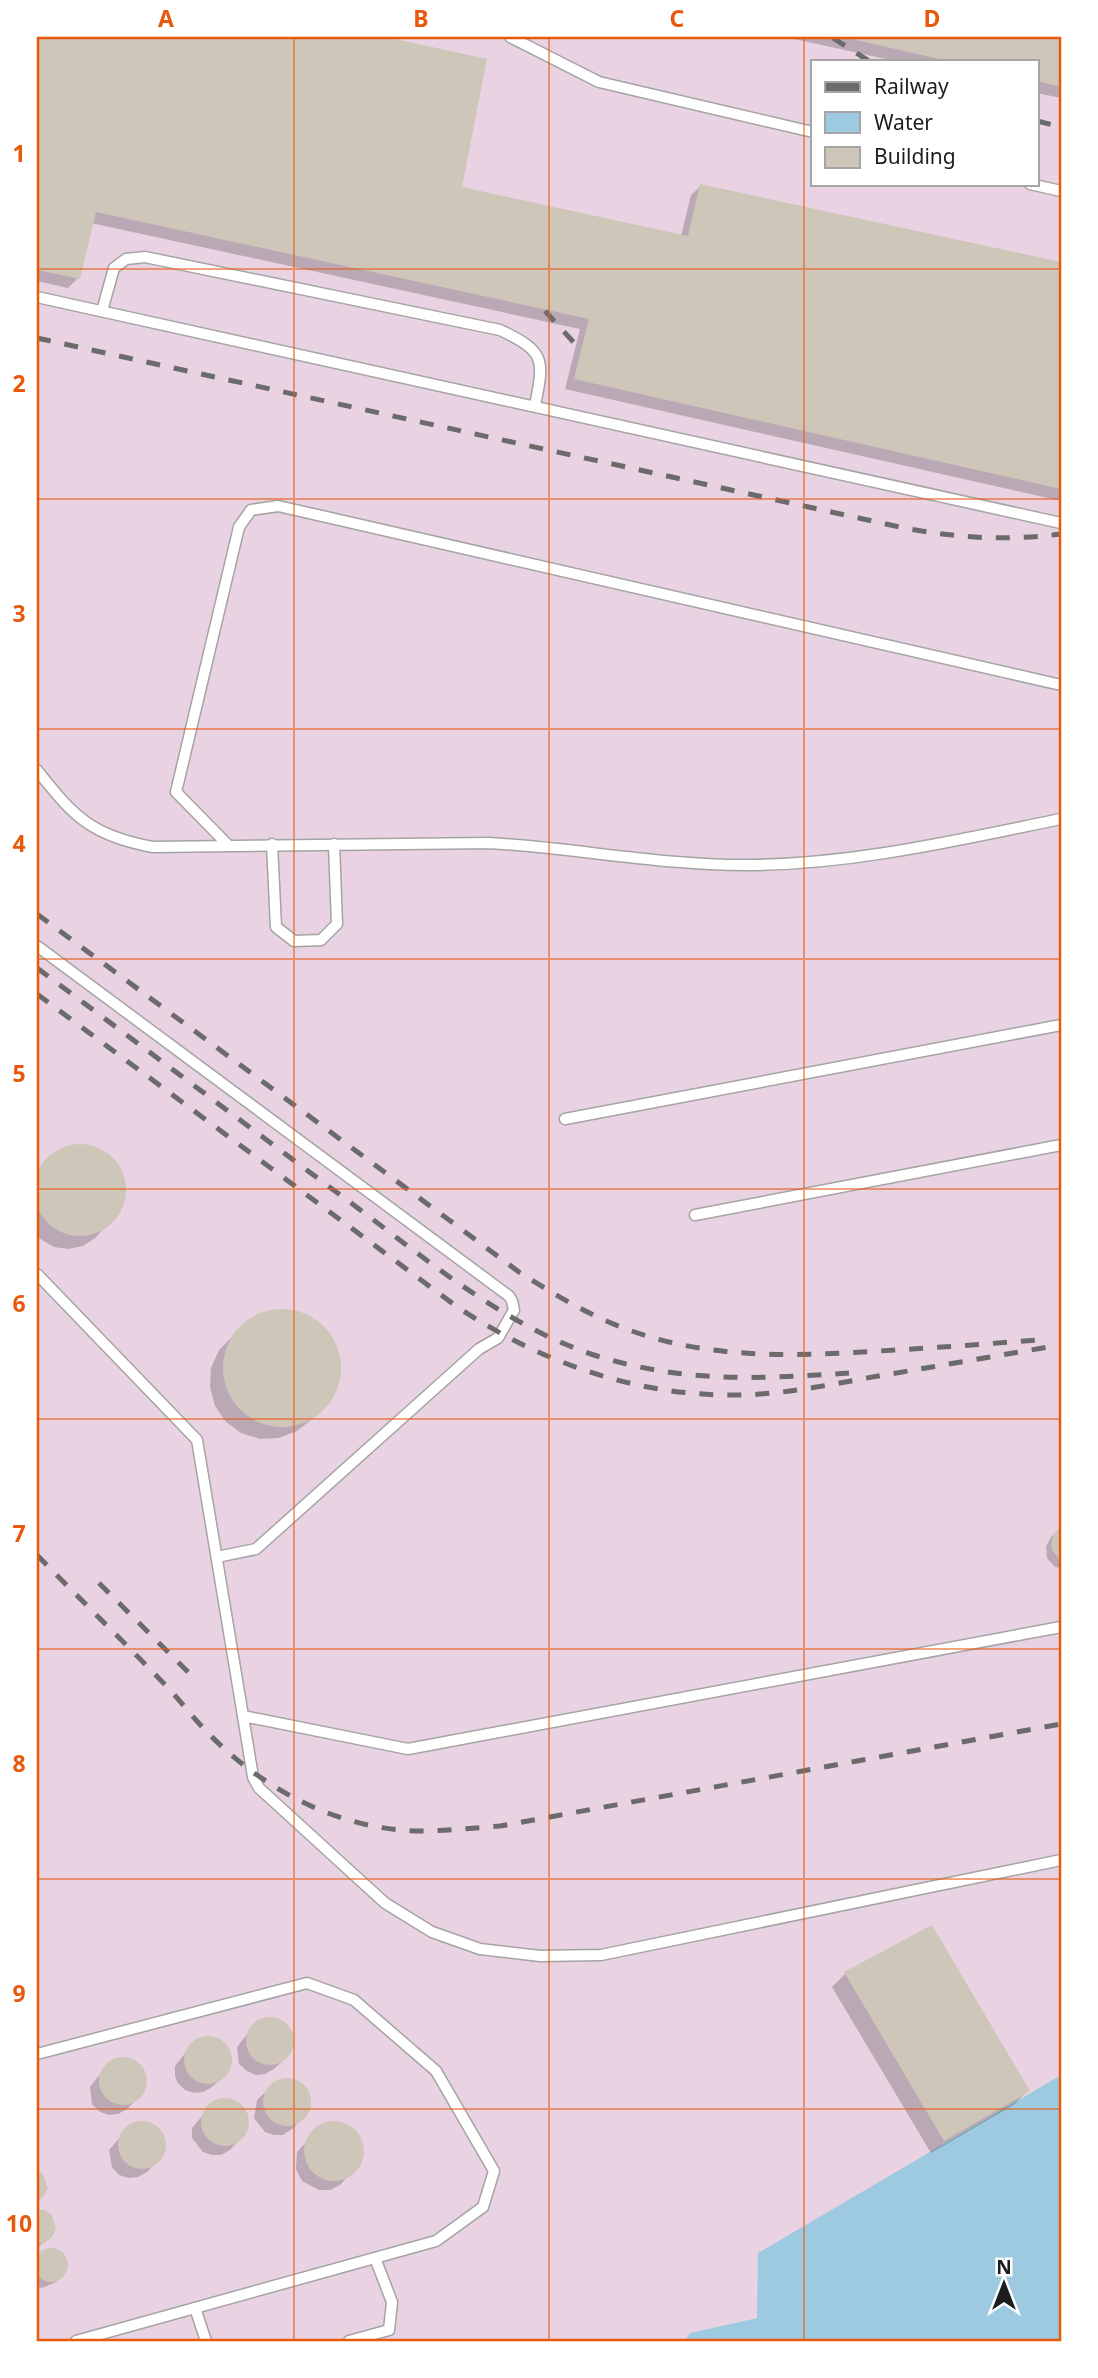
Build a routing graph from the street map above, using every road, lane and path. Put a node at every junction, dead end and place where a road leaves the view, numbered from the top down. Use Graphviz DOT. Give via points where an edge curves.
graph roads {
  1 [pos="510,37"];
  2 [pos="811,132"];
  3 [pos="1038,186"];
  4 [pos="1061,191"];
  5 [pos="37,297"];
  6 [pos="102,311"];
  7 [pos="536,405"];
  8 [pos="1061,523"];
  9 [pos="1061,685"];
  10 [pos="37,770"];
  11 [pos="1061,819"];
  12 [pos="272,844"];
  13 [pos="334,844"];
  14 [pos="228,845"];
  15 [pos="37,946"];
  16 [pos="1061,1026"];
  17 [pos="565,1119"];
  18 [pos="1061,1145"];
  19 [pos="695,1215"];
  20 [pos="37,1274"];
  21 [pos="217,1557"];
  22 [pos="1061,1627"];
  23 [pos="243,1716"];
  24 [pos="1061,1860"];
  25 [pos="37,2054"];
  26 [pos="375,2258"];
  27 [pos="195,2308"];
  28 [pos="76,2341"];
  29 [pos="206,2341"];
  30 [pos="349,2341"];
  1 -- 2 [label="lane" via="599,82"];
  3 -- 4 [label="lane"];
  5 -- 6 [label="lane"];
  6 -- 7 [label="lane"];
  6 -- 7 [label="lane" via="114,268 127,259 145,257 500,330 524,341 539,357 542,374"];
  7 -- 8 [label="lane"];
  9 -- 14 [label="lane" via="278,506 251,510 239,527 176,792"];
  10 -- 14 [label="lane" via="76,815 101,833 153,847"];
  11 -- 13 [label="lane" via="869,857 748,865 682,864 489,843"];
  12 -- 13 [label="lane"];
  12 -- 13 [label="lane" via="276,927 294,941 321,940 337,924"];
  12 -- 14 [label="lane"];
  15 -- 21 [label="lane" via="509,1296 514,1305 498,1338 479,1349 256,1549"];
  16 -- 17 [label="lane"];
  18 -- 19 [label="lane"];
  20 -- 21 [label="lane" via="197,1440"];
  21 -- 23 [label="lane"];
  22 -- 23 [label="lane" via="408,1749"];
  23 -- 24 [label="lane" via="259,1788 385,1903 432,1932 480,1949 540,1956 601,1955"];
  25 -- 26 [label="lane" via="307,1983 354,2000 436,2071 494,2171 483,2207 436,2242"];
  26 -- 27 [label="lane"];
  26 -- 30 [label="lane" via="392,2302 389,2330"];
  27 -- 28 [label="lane"];
  27 -- 29 [label="lane"];
}
